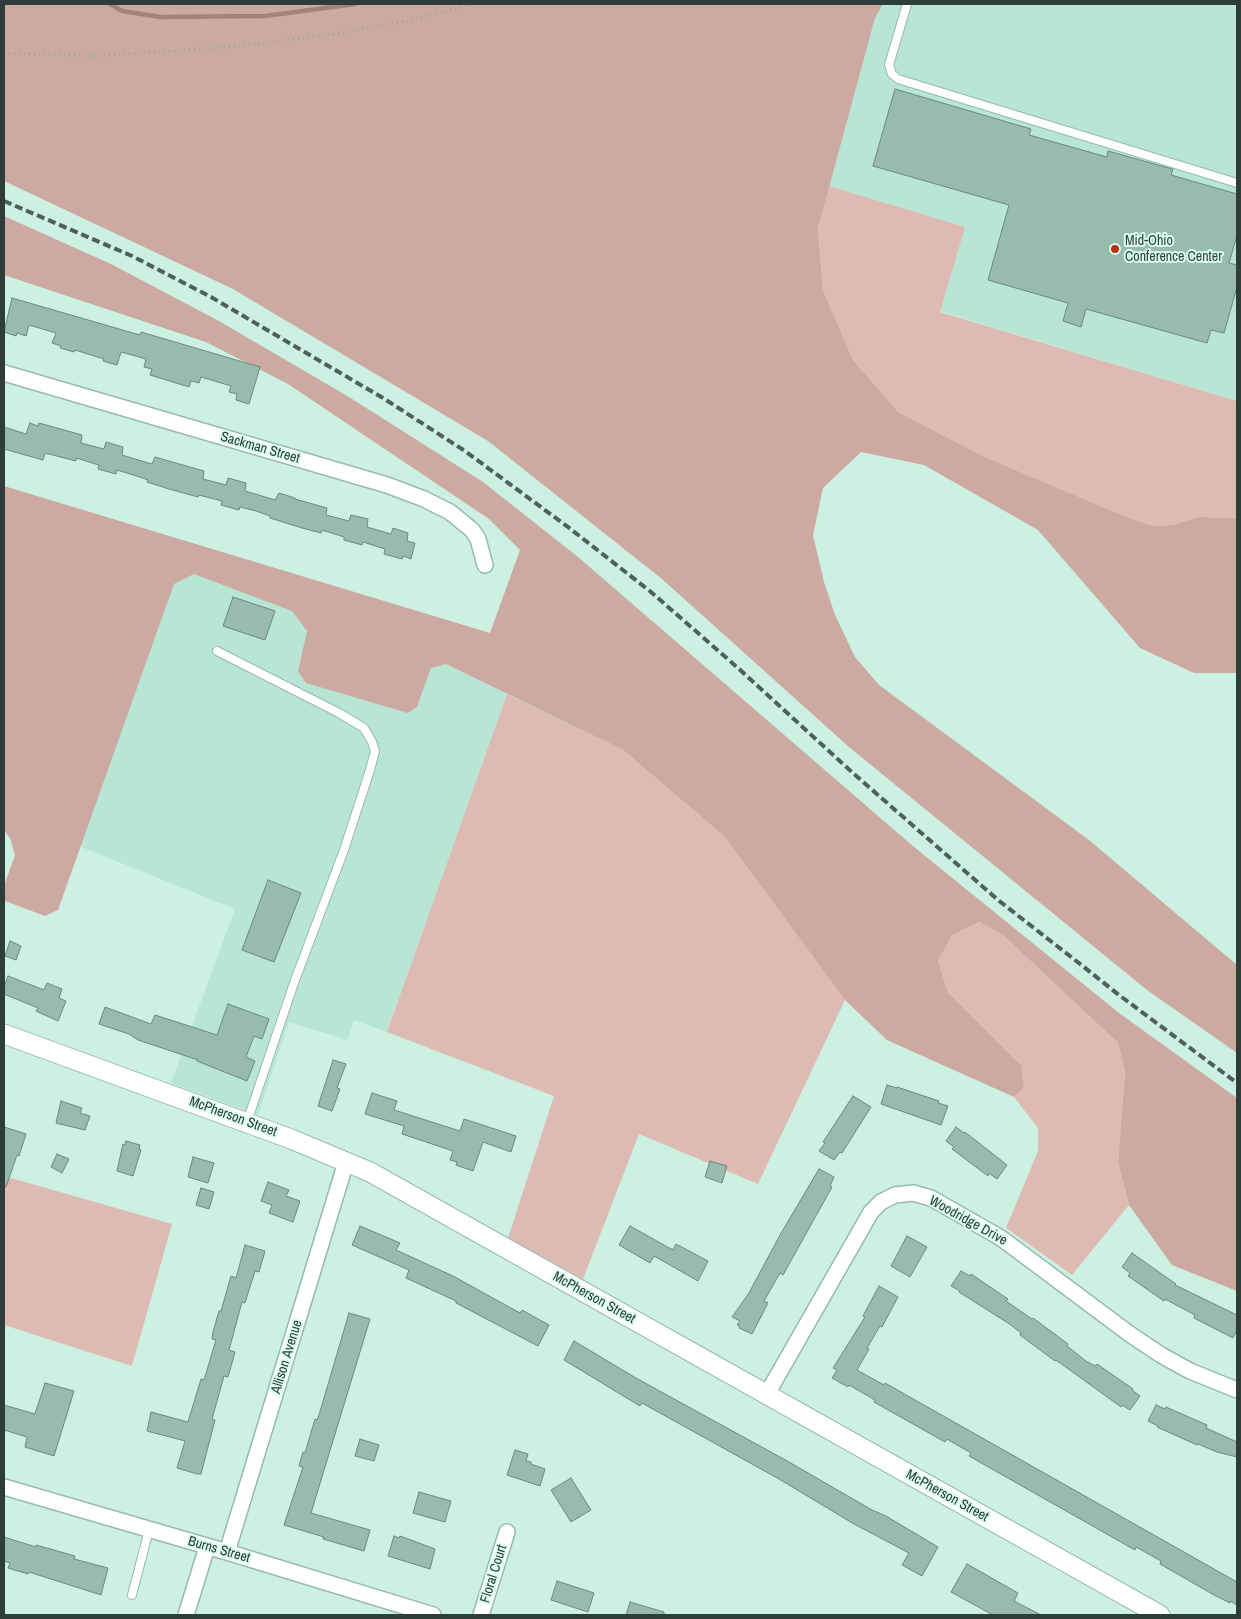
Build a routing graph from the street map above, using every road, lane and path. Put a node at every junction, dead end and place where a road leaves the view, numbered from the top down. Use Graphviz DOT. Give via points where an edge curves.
graph roads {
  1 [pos="473,4"];
  2 [pos="907,4"];
  3 [pos="4,53"];
  4 [pos="1237,183"];
  5 [pos="4,372"];
  6 [pos="485,565"];
  7 [pos="217,651"];
  8 [pos="4,1034"];
  9 [pos="247,1122"];
  10 [pos="346,1162"];
  11 [pos="1237,1390"];
  12 [pos="767,1394"];
  13 [pos="4,1487"];
  14 [pos="149,1530"];
  15 [pos="507,1532"];
  16 [pos="207,1547"];
  17 [pos="227,1552"];
  18 [pos="132,1595"];
  19 [pos="186,1615"];
  20 [pos="433,1615"];
  21 [pos="481,1615"];
  22 [pos="1160,1615"];
  1 -- 3 [label="path" via="407,21 242,46 97,56"];
  2 -- 4 [label="lane" via="889,65 898,79"];
  5 -- 6 [label="street, Sackman Street" via="424,498 450,512 472,530"];
  7 -- 9 [label="lane" via="364,728 375,752 344,850"];
  8 -- 9 [label="street, McPherson Street"];
  9 -- 10 [label="street, McPherson Street"];
  10 -- 12 [label="street, McPherson Street" via="392,1184"];
  10 -- 17 [label="street, Allison Avenue"];
  11 -- 12 [label="street, Woodridge Drive" via="1161,1355 1001,1238 931,1198 913,1193 895,1195 871,1212"];
  12 -- 22 [label="street, McPherson Street"];
  13 -- 14 [label="street, Burns Street"];
  14 -- 16 [label="street, Burns Street"];
  14 -- 18 [label="lane"];
  15 -- 21 [label="street, Floral Court"];
  16 -- 17 [label="street, Burns Street"];
  16 -- 19 [label="street"];
  17 -- 20 [label="street, Burns Street"];
}
